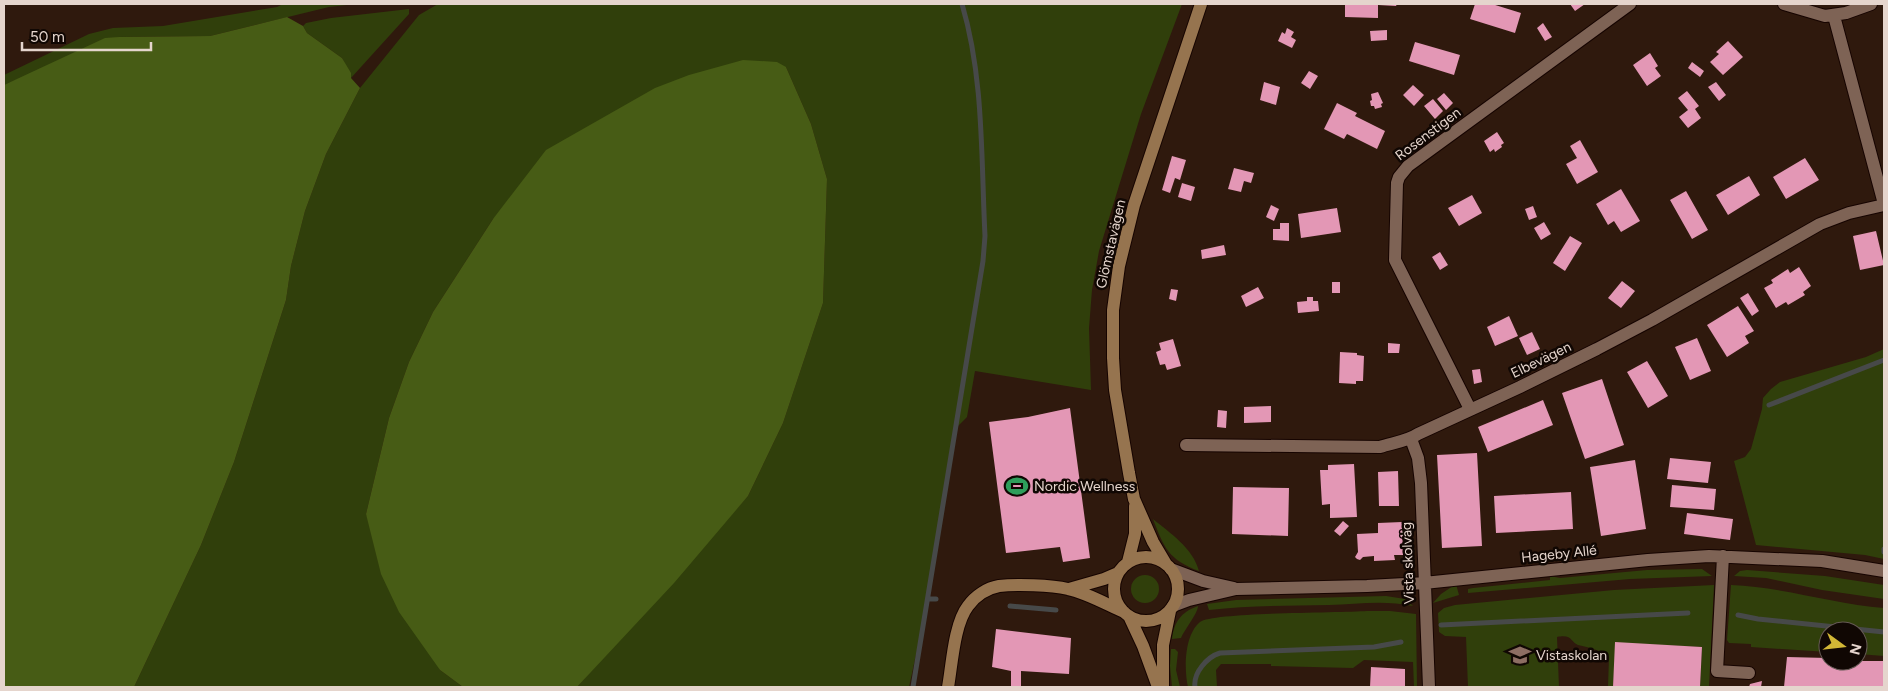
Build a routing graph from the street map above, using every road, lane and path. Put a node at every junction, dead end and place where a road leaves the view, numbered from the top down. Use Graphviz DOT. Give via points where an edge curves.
graph roads {
  1 [pos="1201,4"];
  2 [pos="1630,4"];
  3 [pos="1784,4"];
  4 [pos="1872,4"];
  5 [pos="1834,16"];
  6 [pos="1884,204"];
  7 [pos="1470,409"];
  8 [pos="1411,440"];
  9 [pos="1186,445"];
  10 [pos="1134,499"];
  11 [pos="1723,556"];
  12 [pos="1128,562"];
  13 [pos="1169,566"];
  14 [pos="1884,572"];
  15 [pos="1118,573"];
  16 [pos="1424,583"];
  17 [pos="1069,589"];
  18 [pos="1236,589"];
  19 [pos="1171,609"];
  20 [pos="1127,614"];
  21 [pos="1749,673"];
  22 [pos="948,687"];
  23 [pos="1158,687"];
  24 [pos="1163,687"];
  25 [pos="1429,687"];
  1 -- 10 [label="main road, Glömstavägen" via="1134,205 1118,266 1112,332 1115,390"];
  2 -- 7 [label="street, Rosenstigen" via="1408,166 1399,177 1395,260"];
  3 -- 5 [label="street"];
  4 -- 5 [label="street"];
  5 -- 6 [label="street, Elbevägen"];
  6 -- 7 [label="street, Elbevägen" via="1820,224 1652,320"];
  7 -- 8 [label="street, Elbevägen"];
  8 -- 9 [label="street, Elbevägen" via="1380,447"];
  8 -- 16 [label="street, Vista skolväg" via="1418,458 1421,483"];
  10 -- 12 [label="main road, Glömstavägen" via="1135,534"];
  10 -- 13 [label="main road, Glömstavägen" via="1153,542"];
  11 -- 14 [label="street, Hageby Allé" via="1822,562"];
  11 -- 16 [label="street, Hageby Allé" via="1648,560"];
  11 -- 21 [label="street" via="1717,671"];
  12 -- 13 [label="main road" via="1147,557"];
  12 -- 15 [label="main road, Glömstavägen"];
  13 -- 18 [label="street, Hageby Allé" via="1203,581"];
  13 -- 19 [label="main road, Glömstavägen" via="1178,588"];
  15 -- 17 [label="main road"];
  15 -- 20 [label="main road" via="1114,594"];
  16 -- 18 [label="street, Hageby Allé"];
  16 -- 25 [label="street, Vista skolväg"];
  17 -- 20 [label="main road"];
  17 -- 22 [label="main road" via="999,586 981,593 967,607 960,621"];
  18 -- 19 [label="street, Hageby Allé" via="1189,600"];
  19 -- 20 [label="main road" via="1154,620 1141,620"];
  19 -- 24 [label="main road, Glömstavägen" via="1163,645"];
  20 -- 23 [label="main road" via="1140,637"];
}
